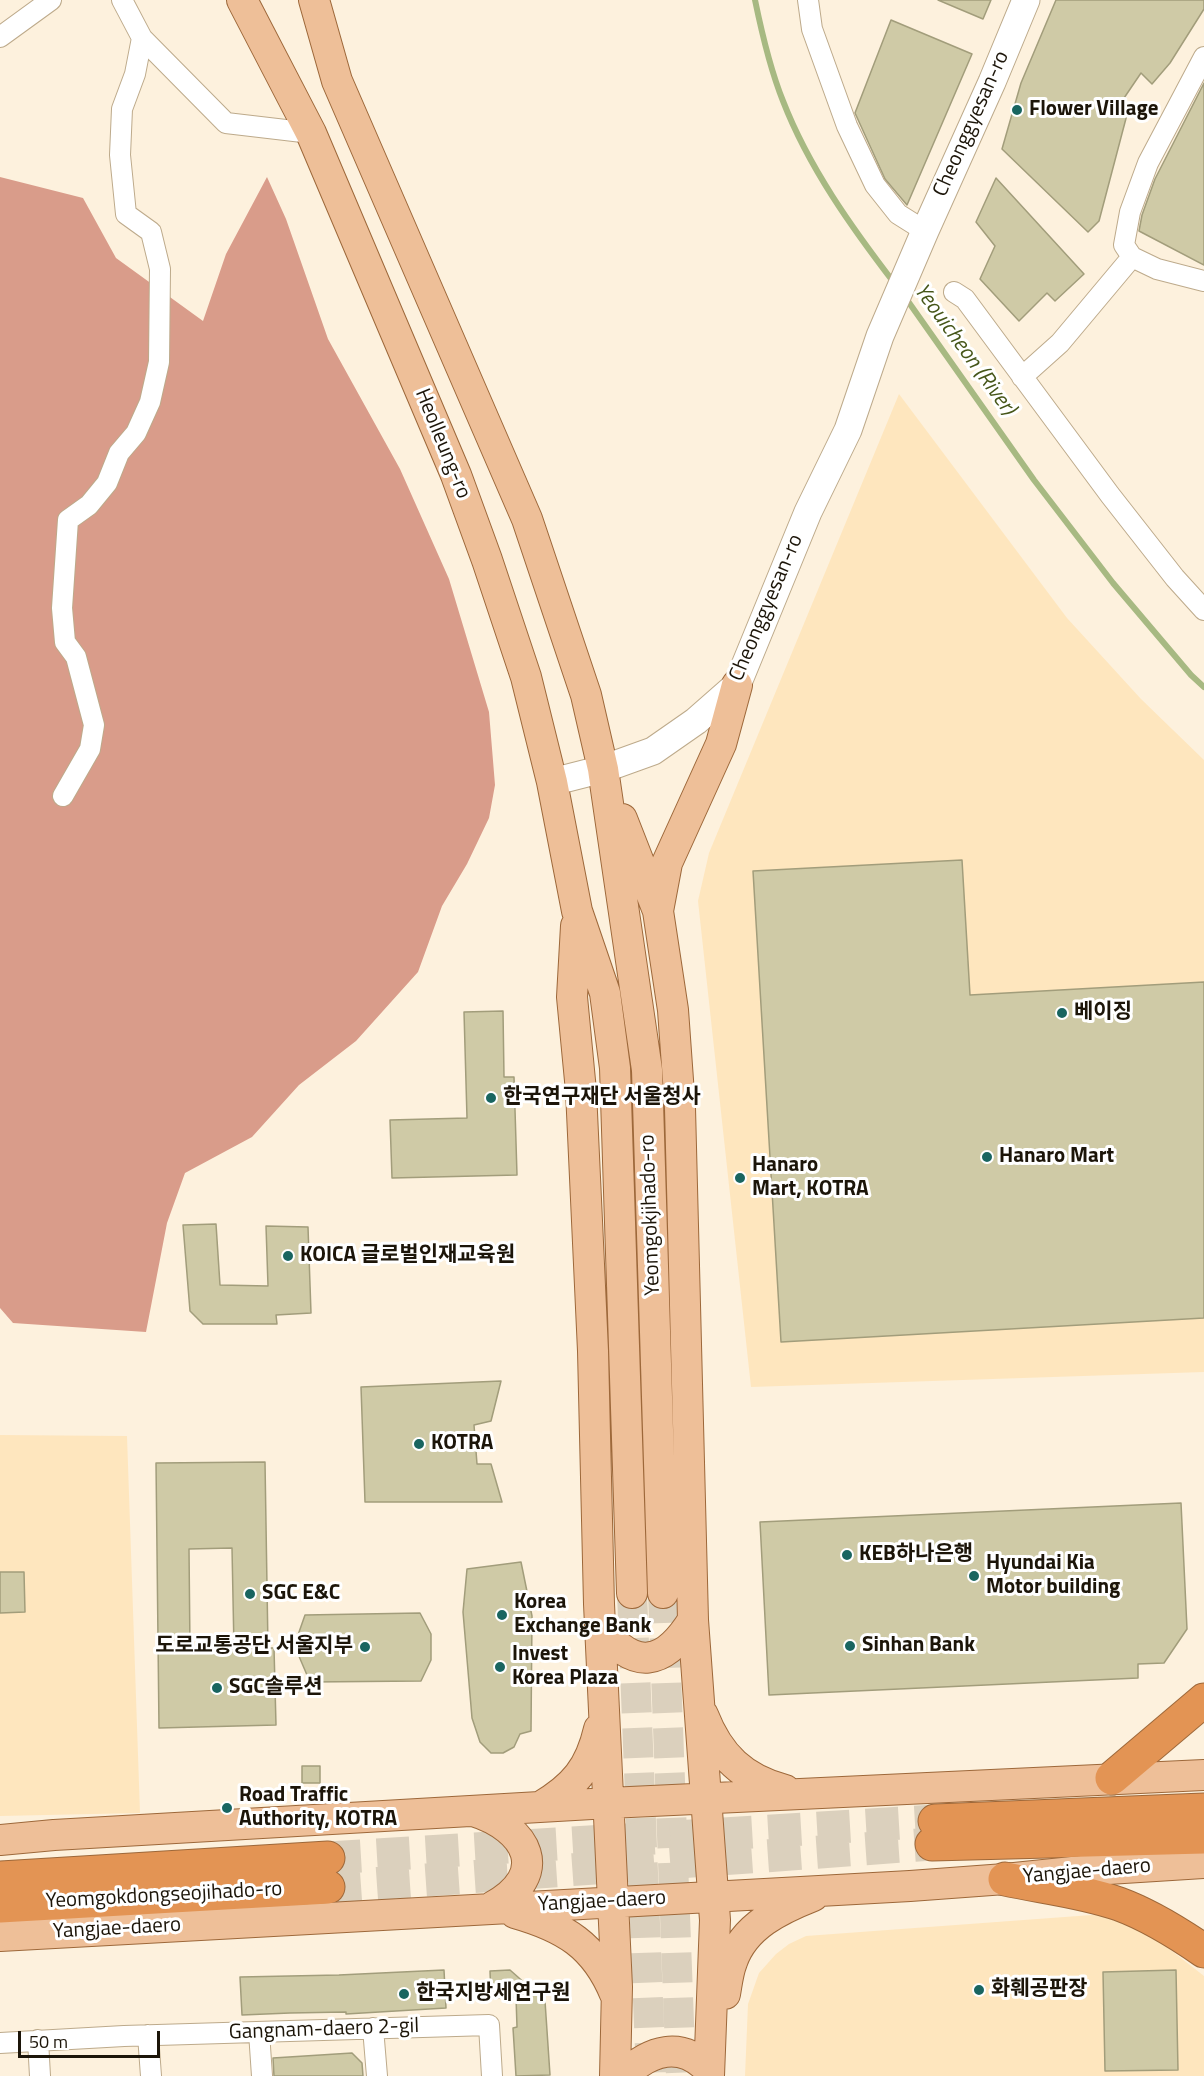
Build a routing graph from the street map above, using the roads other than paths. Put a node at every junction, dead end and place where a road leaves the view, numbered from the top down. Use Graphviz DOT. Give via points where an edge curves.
graph roads {
  1 [pos="51,0"];
  2 [pos="242,0"];
  3 [pos="314,0"];
  4 [pos="808,0"];
  5 [pos="1026,0"];
  6 [pos="122,1"];
  7 [pos="0,37"];
  8 [pos="142,38"];
  9 [pos="1204,57"];
  10 [pos="311,133"];
  11 [pos="921,240"];
  12 [pos="1132,257"];
  13 [pos="1204,281"];
  14 [pos="954,292"];
  15 [pos="1022,377"];
  16 [pos="1204,610"];
  17 [pos="737,685"];
  18 [pos="603,769"];
  19 [pos="552,782"];
  20 [pos="63,796"];
  21 [pos="577,911"];
  22 [pos="658,911"];
  23 [pos="632,1593"];
  24 [pos="663,1593"];
  25 [pos="693,1620"];
  26 [pos="600,1626"];
  27 [pos="1204,1700"];
  28 [pos="698,1701"];
  29 [pos="604,1702"];
  30 [pos="1204,1775"];
  31 [pos="1112,1778"];
  32 [pos="800,1794"];
  33 [pos="705,1798"];
  34 [pos="609,1803"];
  35 [pos="539,1807"];
  36 [pos="1204,1810"];
  37 [pos="473,1811"];
  38 [pos="1204,1837"];
  39 [pos="0,1840"];
  40 [pos="1204,1863"];
  41 [pos="0,1878"];
  42 [pos="1005,1879"];
  43 [pos="868,1887"];
  44 [pos="713,1896"];
  45 [pos="614,1901"];
  46 [pos="0,1906"];
  47 [pos="492,1907"];
  48 [pos="0,1936"];
  49 [pos="1204,1951"];
  50 [pos="616,1998"];
  51 [pos="373,2028"];
  52 [pos="259,2032"];
  53 [pos="148,2035"];
  54 [pos="38,2040"];
  55 [pos="0,2043"];
  56 [pos="709,2073"];
  57 [pos="40,2076"];
  58 [pos="151,2076"];
  59 [pos="262,2076"];
  60 [pos="376,2076"];
  61 [pos="492,2076"];
  62 [pos="615,2076"];
  63 [pos="623,2076"];
  1 -- 7 [label="street"];
  2 -- 10 [label="main road, Heolleung-ro"];
  3 -- 18 [label="main road" via="337,81 527,519 586,695"];
  4 -- 11 [label="street" via="812,29 847,126 875,184"];
  5 -- 11 [label="main road, Cheonggyesan-ro"];
  6 -- 8 [label="street"];
  8 -- 10 [label="street" via="226,123"];
  8 -- 20 [label="street" via="135,74 122,109 120,155 126,214 151,232 160,269 159,362 150,402 136,433 119,453 107,483 89,505 68,520 62,608 65,642 76,657 94,725 90,749"];
  9 -- 12 [label="street" via="1148,163 1130,212 1124,245"];
  10 -- 19 [label="main road, Heolleung-ro" via="456,475 526,677"];
  11 -- 17 [label="main road, Cheonggyesan-ro" via="880,336 848,430 808,512"];
  12 -- 13 [label="street" via="1157,269"];
  12 -- 15 [label="street" via="1060,343"];
  14 -- 15 [label="street" via="965,299"];
  15 -- 16 [label="street" via="1117,504"];
  17 -- 18 [label="main road, Cheonggyesan-ro" via="653,751"];
  17 -- 22 [label="main road" via="721,744 668,863"];
  18 -- 19 [label="main road, Cheonggyesan-ro"];
  18 -- 22 [label="main road"];
  18 -- 24 [label="main road, Yeomgokjihado-ro" via="647,1070"];
  19 -- 21 [label="main road, Heolleung-ro"];
  21 -- 23 [label="main road, Yeomgokjihado-ro" via="605,993 615,1068"];
  21 -- 26 [label="main road" via="572,997 581,1091 593,1351"];
  22 -- 25 [label="main road" via="673,1010 680,1108"];
  25 -- 26 [label="main road" via="669,1649 646,1658 627,1653"];
  25 -- 28 [label="main road"];
  26 -- 29 [label="main road"];
  27 -- 31 [label="highway"];
  28 -- 32 [label="main road" via="713,1736 736,1767 754,1779"];
  28 -- 33 [label="main road"];
  29 -- 34 [label="main road"];
  29 -- 35 [label="main road" via="586,1767 562,1793"];
  30 -- 31 [label="main road"];
  31 -- 32 [label="main road"];
  32 -- 33 [label="main road"];
  33 -- 34 [label="main road"];
  33 -- 44 [label="main road"];
  34 -- 35 [label="main road"];
  34 -- 45 [label="main road"];
  35 -- 37 [label="main road"];
  36 -- 38 [label="highway, Yangjae-daero" via="933,1833"];
  37 -- 39 [label="main road"];
  37 -- 47 [label="main road" via="502,1825 527,1853 523,1880"];
  40 -- 42 [label="main road, Yangjae-daero"];
  41 -- 46 [label="highway, Yeomgokdongseojihado-ro" via="328,1873"];
  42 -- 43 [label="main road, Yangjae-daero"];
  42 -- 49 [label="highway" via="1119,1904"];
  43 -- 44 [label="main road, Yangjae-daero"];
  43 -- 56 [label="main road" via="833,1888 799,1901 763,1921 742,1942 728,1974"];
  44 -- 45 [label="main road, Yangjae-daero"];
  44 -- 56 [label="main road"];
  45 -- 47 [label="main road, Yangjae-daero"];
  45 -- 50 [label="main road"];
  47 -- 48 [label="main road, Yangjae-daero"];
  47 -- 50 [label="main road" via="540,1920 574,1938 600,1965"];
  50 -- 62 [label="main road"];
  51 -- 52 [label="street, Gangnam-daero 2-gil"];
  51 -- 60 [label="street"];
  51 -- 61 [label="street, Gangnam-daero 2-gil" via="489,2025"];
  52 -- 53 [label="street, Gangnam-daero 2-gil"];
  52 -- 59 [label="street"];
  53 -- 54 [label="street, Gangnam-daero 2-gil"];
  53 -- 58 [label="street"];
  54 -- 55 [label="street, Gangnam-daero 2-gil"];
  54 -- 57 [label="street"];
  56 -- 63 [label="main road" via="699,2060 687,2054 666,2052 646,2057"];
}
